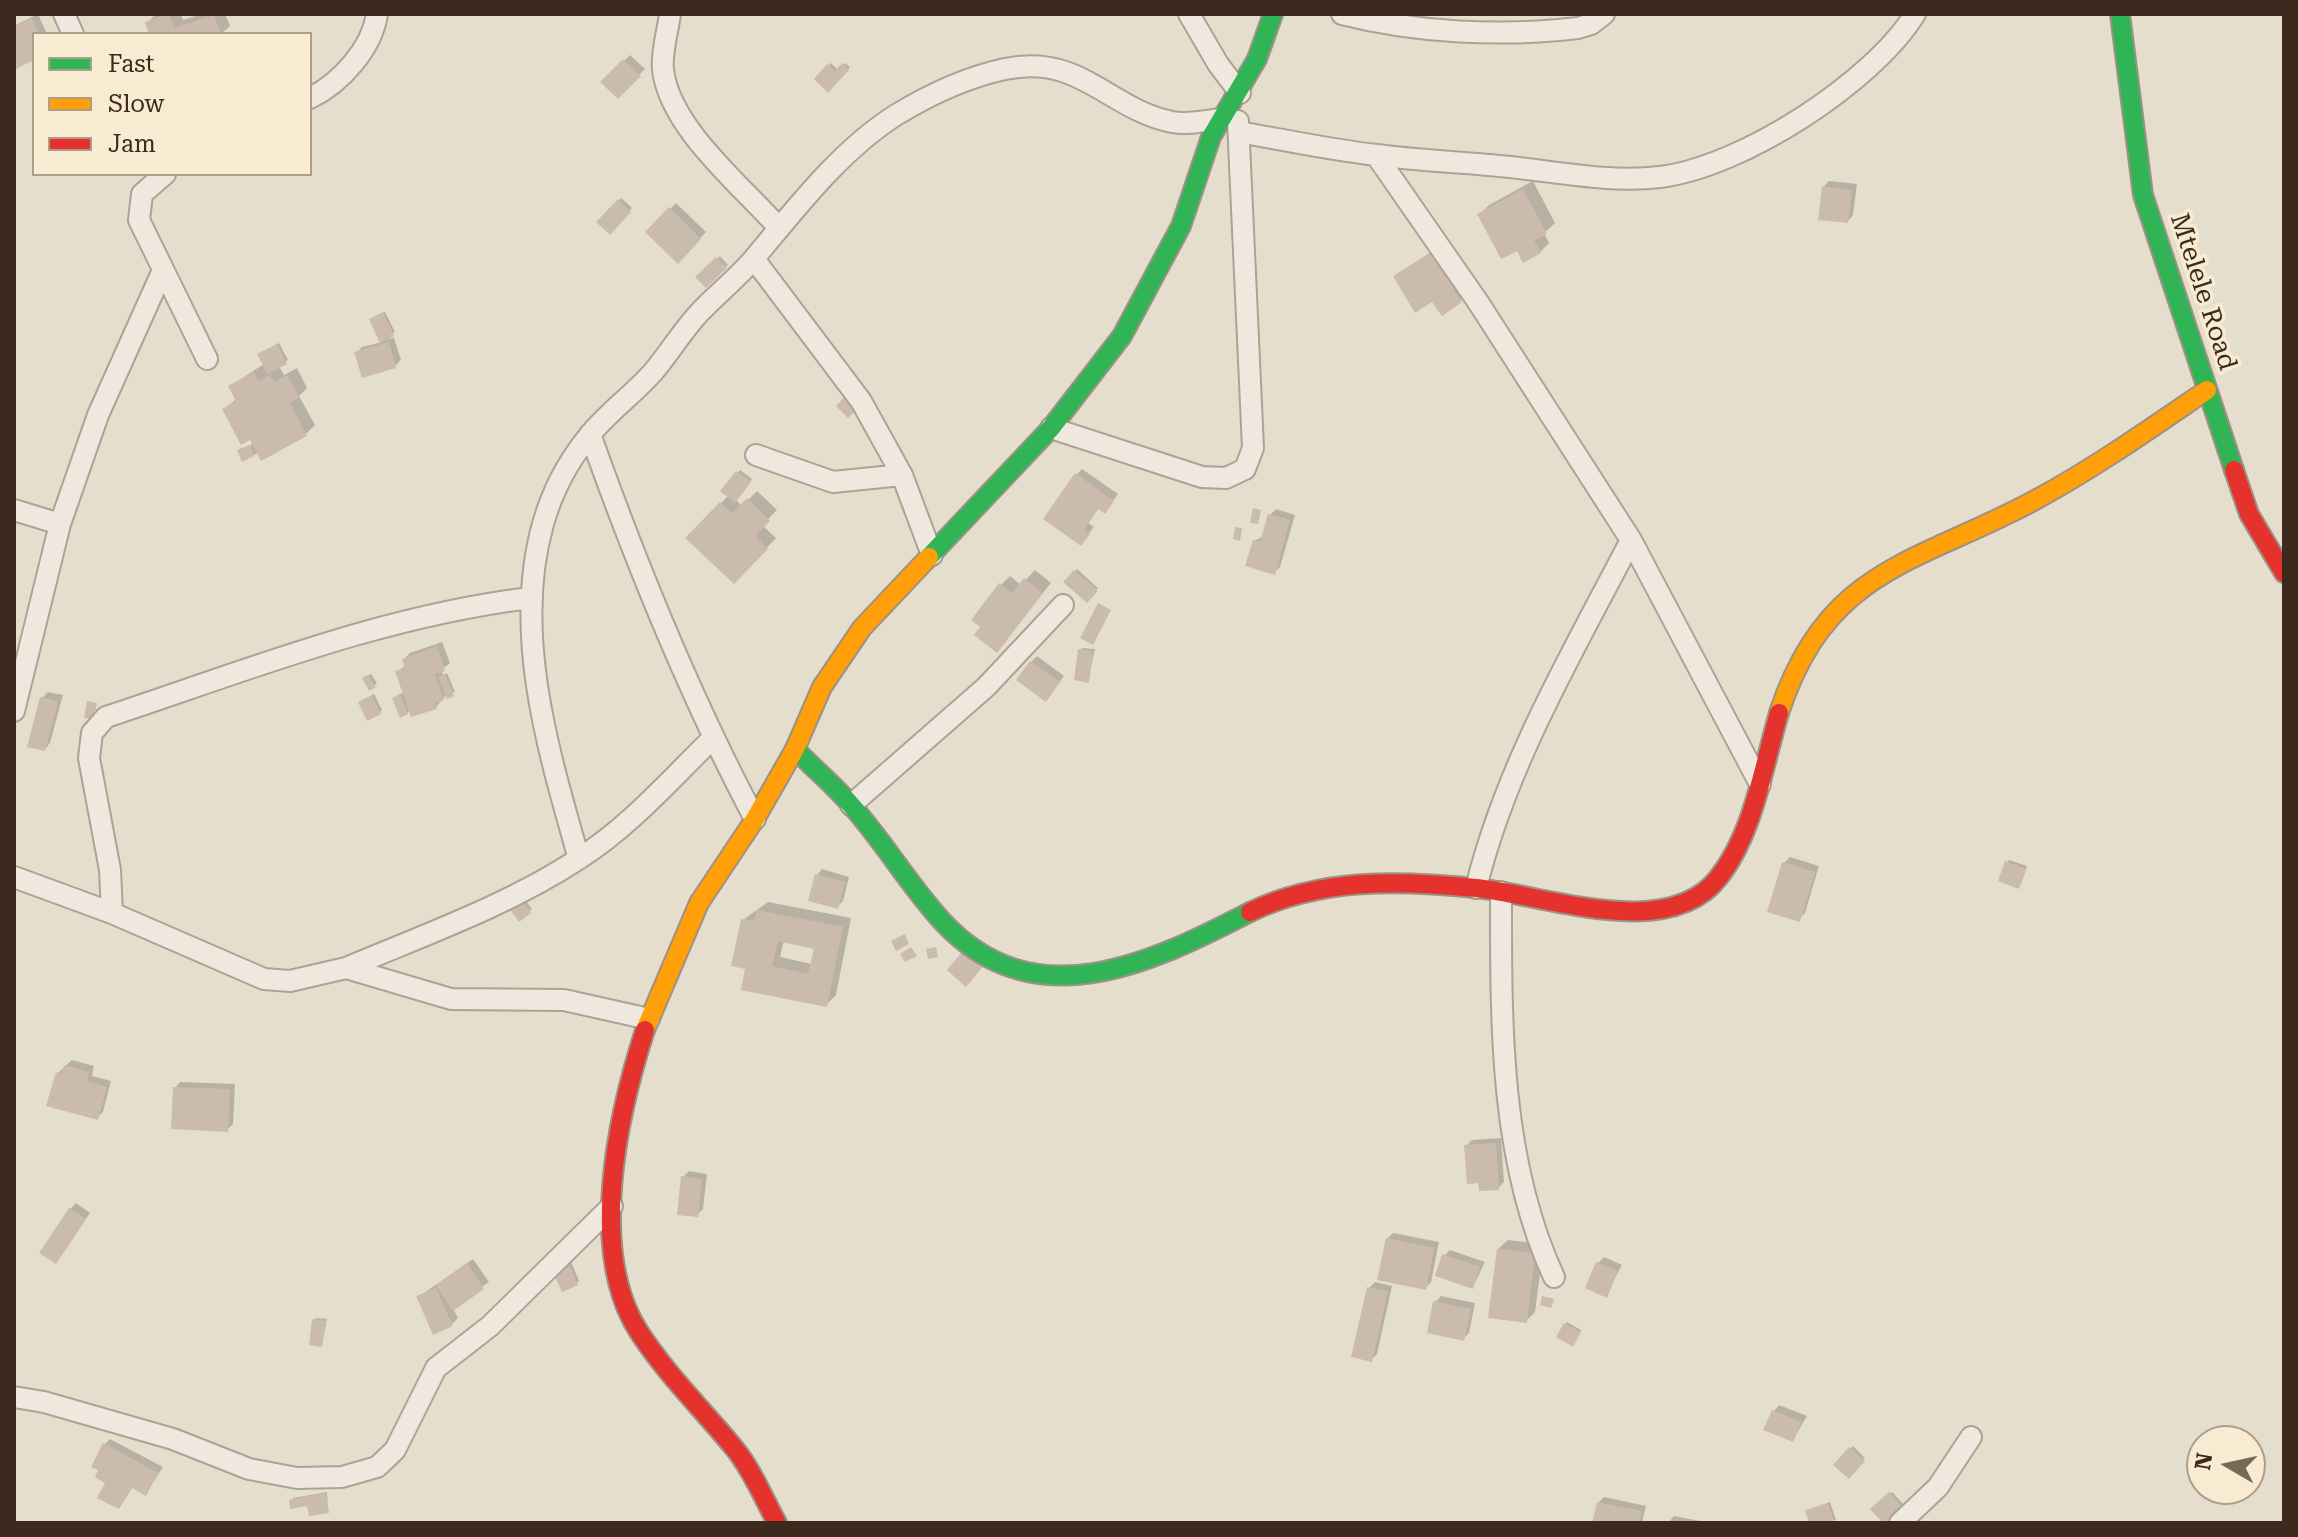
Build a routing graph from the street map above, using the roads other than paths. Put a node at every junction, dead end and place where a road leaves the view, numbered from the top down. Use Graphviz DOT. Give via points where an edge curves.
graph roads {
  1 [pos="377,14"];
  2 [pos="670,14"];
  3 [pos="1189,14"];
  4 [pos="1273,14"];
  5 [pos="1342,14"];
  6 [pos="1604,14"];
  7 [pos="1915,14"];
  8 [pos="2120,14"];
  9 [pos="312,96"];
  10 [pos="1238,97"];
  11 [pos="1221,119"];
  12 [pos="1239,132"];
  13 [pos="1376,155"];
  14 [pos="134,176"];
  15 [pos="163,176"];
  16 [pos="142,194"];
  17 [pos="779,228"];
  18 [pos="754,259"];
  19 [pos="163,270"];
  20 [pos="207,359"];
  21 [pos="2207,390"];
  22 [pos="1051,428"];
  23 [pos="590,434"];
  24 [pos="756,455"];
  25 [pos="902,475"];
  26 [pos="14,510"];
  27 [pos="60,524"];
  28 [pos="1631,540"];
  29 [pos="932,555"];
  30 [pos="2284,573"];
  31 [pos="530,598"];
  32 [pos="1063,605"];
  33 [pos="14,711"];
  34 [pos="712,739"];
  35 [pos="795,749"];
  36 [pos="1760,784"];
  37 [pos="851,805"];
  38 [pos="755,819"];
  39 [pos="579,859"];
  40 [pos="14,877"];
  41 [pos="1476,888"];
  42 [pos="1501,892"];
  43 [pos="112,913"];
  44 [pos="346,968"];
  45 [pos="649,1019"];
  46 [pos="612,1206"];
  47 [pos="1554,1277"];
  48 [pos="14,1397"];
  49 [pos="1971,1437"];
  50 [pos="777,1523"];
  51 [pos="1900,1523"];
  1 -- 9 [label="street" via="364,53"];
  2 -- 17 [label="street" via="662,65 678,116"];
  3 -- 10 [label="street"];
  4 -- 10 [label="street"];
  5 -- 6 [label="street" via="1416,28 1482,31 1578,28"];
  7 -- 13 [label="street" via="1897,42 1860,79 1819,106 1743,149 1661,177 1603,177"];
  8 -- 21 [label="street, Mtelele Road" via="2143,195"];
  10 -- 11 [label="street"];
  10 -- 12 [label="street"];
  11 -- 17 [label="street" via="1172,122 1067,71 1037,66 1005,69 957,83 895,116 830,169"];
  11 -- 22 [label="street" via="1157,276 1122,336"];
  12 -- 13 [label="street"];
  12 -- 22 [label="street" via="1253,448 1245,469 1226,478 1202,477"];
  13 -- 28 [label="street"];
  14 -- 16 [label="street"];
  15 -- 16 [label="street"];
  16 -- 19 [label="street" via="139,220"];
  17 -- 18 [label="street"];
  18 -- 23 [label="street"];
  18 -- 25 [label="street" via="861,401"];
  19 -- 20 [label="street"];
  19 -- 27 [label="street" via="98,415"];
  21 -- 30 [label="street, Mtelele Road" via="2249,514"];
  21 -- 36 [label="street" via="2036,500 1891,566 1846,604 1806,650 1784,691"];
  22 -- 29 [label="street"];
  23 -- 31 [label="street" via="558,481 542,526"];
  23 -- 34 [label="street" via="641,576"];
  24 -- 25 [label="street" via="833,482"];
  25 -- 29 [label="street"];
  26 -- 27 [label="street"];
  27 -- 33 [label="street"];
  28 -- 36 [label="street"];
  28 -- 41 [label="street" via="1499,810"];
  29 -- 35 [label="street" via="862,628 822,687"];
  31 -- 39 [label="street" via="539,700"];
  31 -- 43 [label="street" via="457,607 353,633 106,717 92,733 89,758 110,870"];
  32 -- 37 [label="street" via="986,687"];
  34 -- 38 [label="street"];
  34 -- 39 [label="street" via="622,827"];
  35 -- 37 [label="street"];
  35 -- 38 [label="street"];
  36 -- 42 [label="street" via="1720,874 1694,902 1657,911 1621,910"];
  37 -- 41 [label="street" via="922,900 987,961 1014,971 1084,973 1134,963 1177,949 1276,897 1335,886"];
  38 -- 45 [label="street" via="699,903"];
  39 -- 44 [label="street"];
  40 -- 43 [label="street"];
  41 -- 42 [label="street"];
  42 -- 47 [label="street" via="1501,992 1516,1154 1527,1208"];
  43 -- 44 [label="street" via="264,979 290,981"];
  44 -- 45 [label="street" via="451,999 564,1000"];
  45 -- 46 [label="street" via="619,1125"];
  46 -- 48 [label="street" via="490,1326 436,1368 395,1450 377,1467 342,1477 297,1478 249,1469 173,1439"];
  46 -- 50 [label="street" via="621,1287 637,1329 694,1406 737,1451"];
  49 -- 51 [label="street" via="1938,1487"];
}
